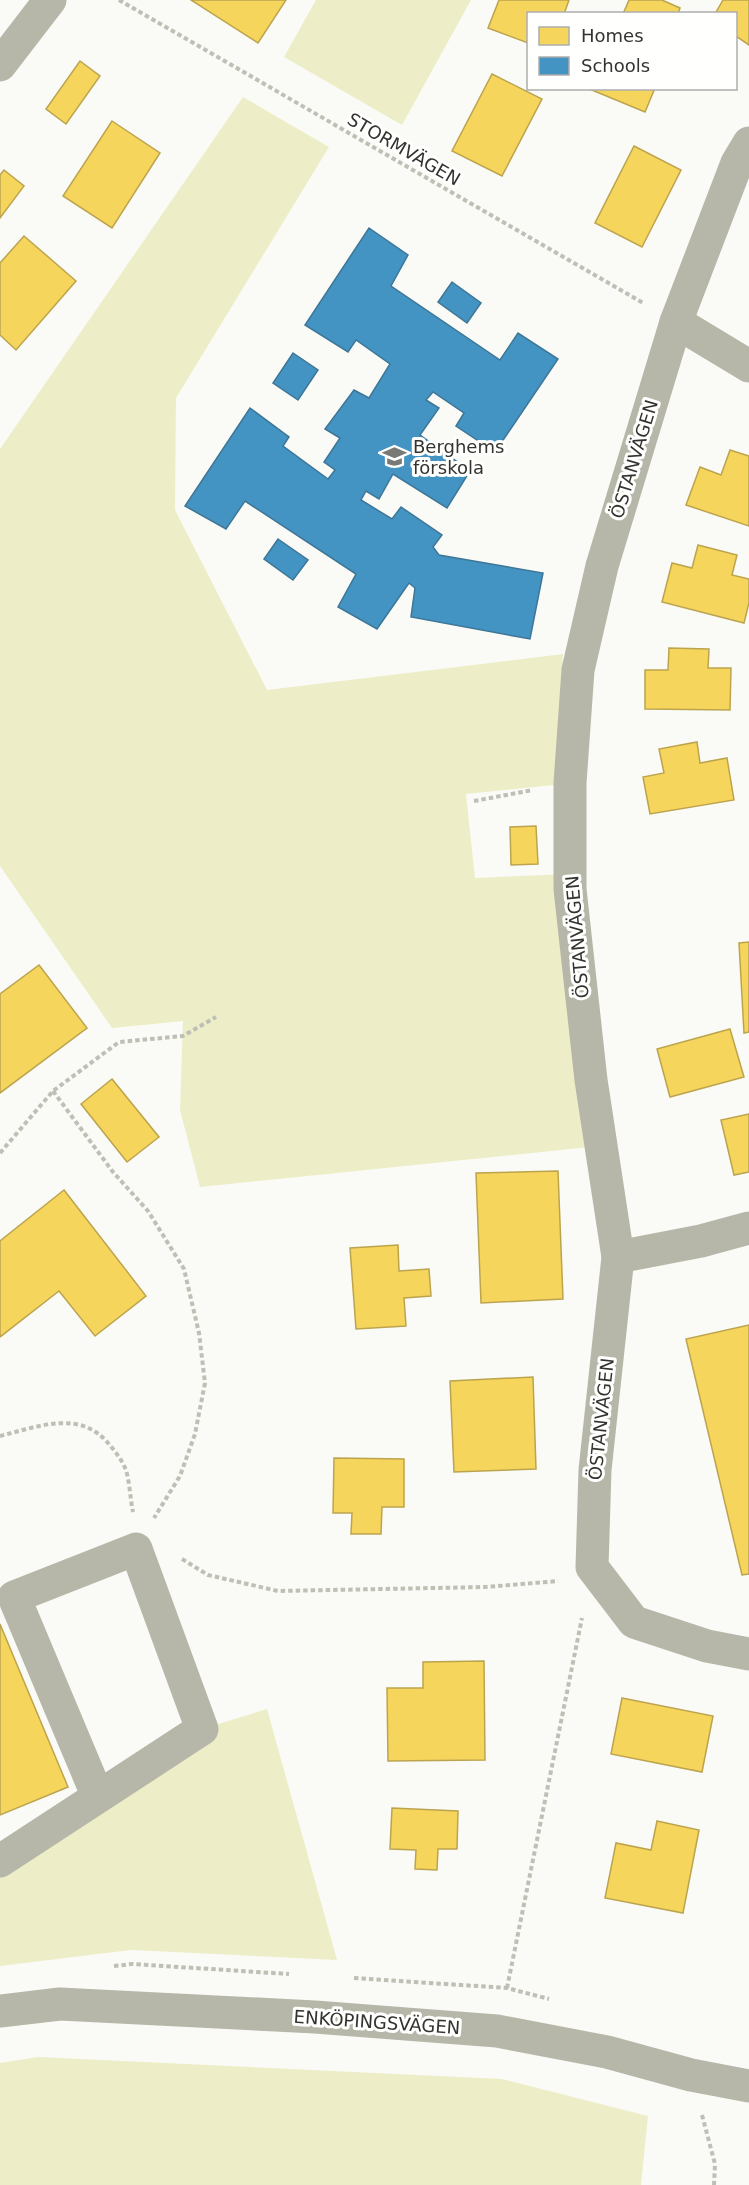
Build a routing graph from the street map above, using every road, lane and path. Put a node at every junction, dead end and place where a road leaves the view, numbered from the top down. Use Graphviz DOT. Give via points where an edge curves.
graph roads {
  1 [pos="50,0"];
  2 [pos="119,0"];
  3 [pos="0,65"];
  4 [pos="749,143"];
  5 [pos="676,322"];
  6 [pos="749,366"];
  7 [pos="570,783"];
  8 [pos="474,801"];
  9 [pos="216,1017"];
  10 [pos="53,1091"];
  11 [pos="0,1153"];
  12 [pos="749,1228"];
  13 [pos="618,1257"];
  14 [pos="0,1436"];
  15 [pos="135,1519"];
  16 [pos="150,1526"];
  17 [pos="173,1554"];
  18 [pos="592,1568"];
  19 [pos="749,1654"];
  20 [pos="98,1797"];
  21 [pos="0,1861"];
  22 [pos="507,1988"];
  23 [pos="0,2011"];
  24 [pos="691,2075"];
  25 [pos="749,2086"];
  26 [pos="714,2185"];
  1 -- 3 [label="street"];
  2 -- 5 [label="path, STORMVÄGEN"];
  4 -- 5 [label="street, ÖSTANVÄGEN" via="737,163"];
  5 -- 6 [label="street"];
  5 -- 7 [label="street, ÖSTANVÄGEN" via="602,566 578,670"];
  7 -- 8 [label="path"];
  7 -- 13 [label="street, ÖSTANVÄGEN" via="570,890 591,1080"];
  9 -- 10 [label="path" via="183,1036 118,1042"];
  10 -- 11 [label="path"];
  10 -- 16 [label="path" via="113,1172 148,1211 184,1269 199,1334 205,1383 195,1434 180,1476"];
  12 -- 13 [label="street"];
  13 -- 18 [label="street, ÖSTANVÄGEN" via="595,1470"];
  14 -- 15 [label="path" via="56,1423 81,1423 102,1435 126,1470"];
  17 -- 18 [label="path" via="208,1575 278,1591 553,1583"];
  18 -- 19 [label="street" via="634,1622 707,1646"];
  18 -- 22 [label="path"];
  20 -- 20 [label="street" via="202,1729 136,1549 14,1597"];
  20 -- 21 [label="street"];
  23 -- 24 [label="street, ENKÖPINGSVÄGEN" via="60,2004 497,2031 607,2052"];
  24 -- 25 [label="street, ENKÖPINGSVÄGEN"];
  24 -- 26 [label="path" via="715,2164"];
}
